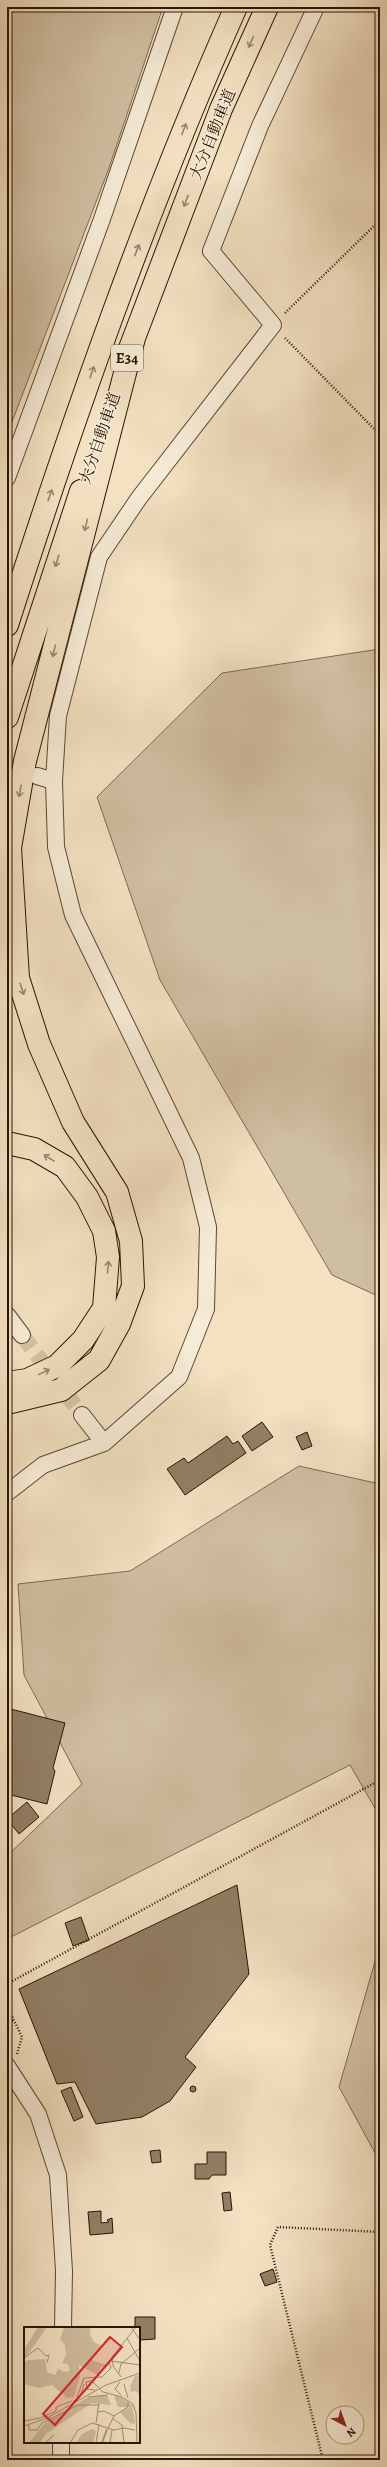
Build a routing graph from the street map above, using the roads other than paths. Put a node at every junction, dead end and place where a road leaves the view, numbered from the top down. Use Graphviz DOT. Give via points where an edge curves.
graph roads {
  1 [pos="175,7"];
  2 [pos="236,7"];
  3 [pos="267,7"];
  4 [pos="316,7"];
  5 [pos="134,338"];
  6 [pos="7,478"];
  7 [pos="33,544"];
  8 [pos="7,608"];
  9 [pos="7,625"];
  10 [pos="7,717"];
  11 [pos="37,776"];
  12 [pos="54,781"];
  13 [pos="7,1143"];
  14 [pos="7,1315"];
  15 [pos="22,1335"];
  16 [pos="7,1383"];
  17 [pos="7,1403"];
  18 [pos="82,1415"];
  19 [pos="104,1443"];
  20 [pos="7,1493"];
  21 [pos="9,2069"];
  22 [pos="63,2327"];
  23 [pos="61,2443"];
  24 [pos="61,2460"];
  1 -- 6 [label="street" via="102,219"];
  7 -- 2 [label="highway, 大分自動車道 / E34, one-way" via="108,328 195,100"];
  3 -- 5 [label="highway, 大分自動車道 / E34, one-way" via="221,109"];
  4 -- 12 [label="street" via="260,126 211,251 273,325 139,498 99,557 58,716"];
  5 -- 10 [label="highway, 大分自動車道 / E34, one-way" via="60,552"];
  5 -- 17 [label="highway, one-way" via="25,762 10,848 18,978 39,1044 73,1122 117,1192 131,1241 133,1286 119,1324 99,1360 60,1390"];
  7 -- 8 [label="highway"];
  7 -- 9 [label="highway, 大分自動車道 / E34"];
  11 -- 12 [label="street"];
  12 -- 19 [label="street" via="56,847 73,915 191,1158 208,1227 206,1309 179,1377"];
  16 -- 13 [label="highway, one-way" via="27,1380 57,1366 83,1340 104,1308 108,1257 104,1231 87,1198 65,1167 34,1149"];
  14 -- 15 [label="street"];
  18 -- 19 [label="street"];
  19 -- 20 [label="street" via="43,1465"];
  21 -- 22 [label="street" via="38,2114 58,2176 64,2271"];
  23 -- 24 [label="street"];
}
